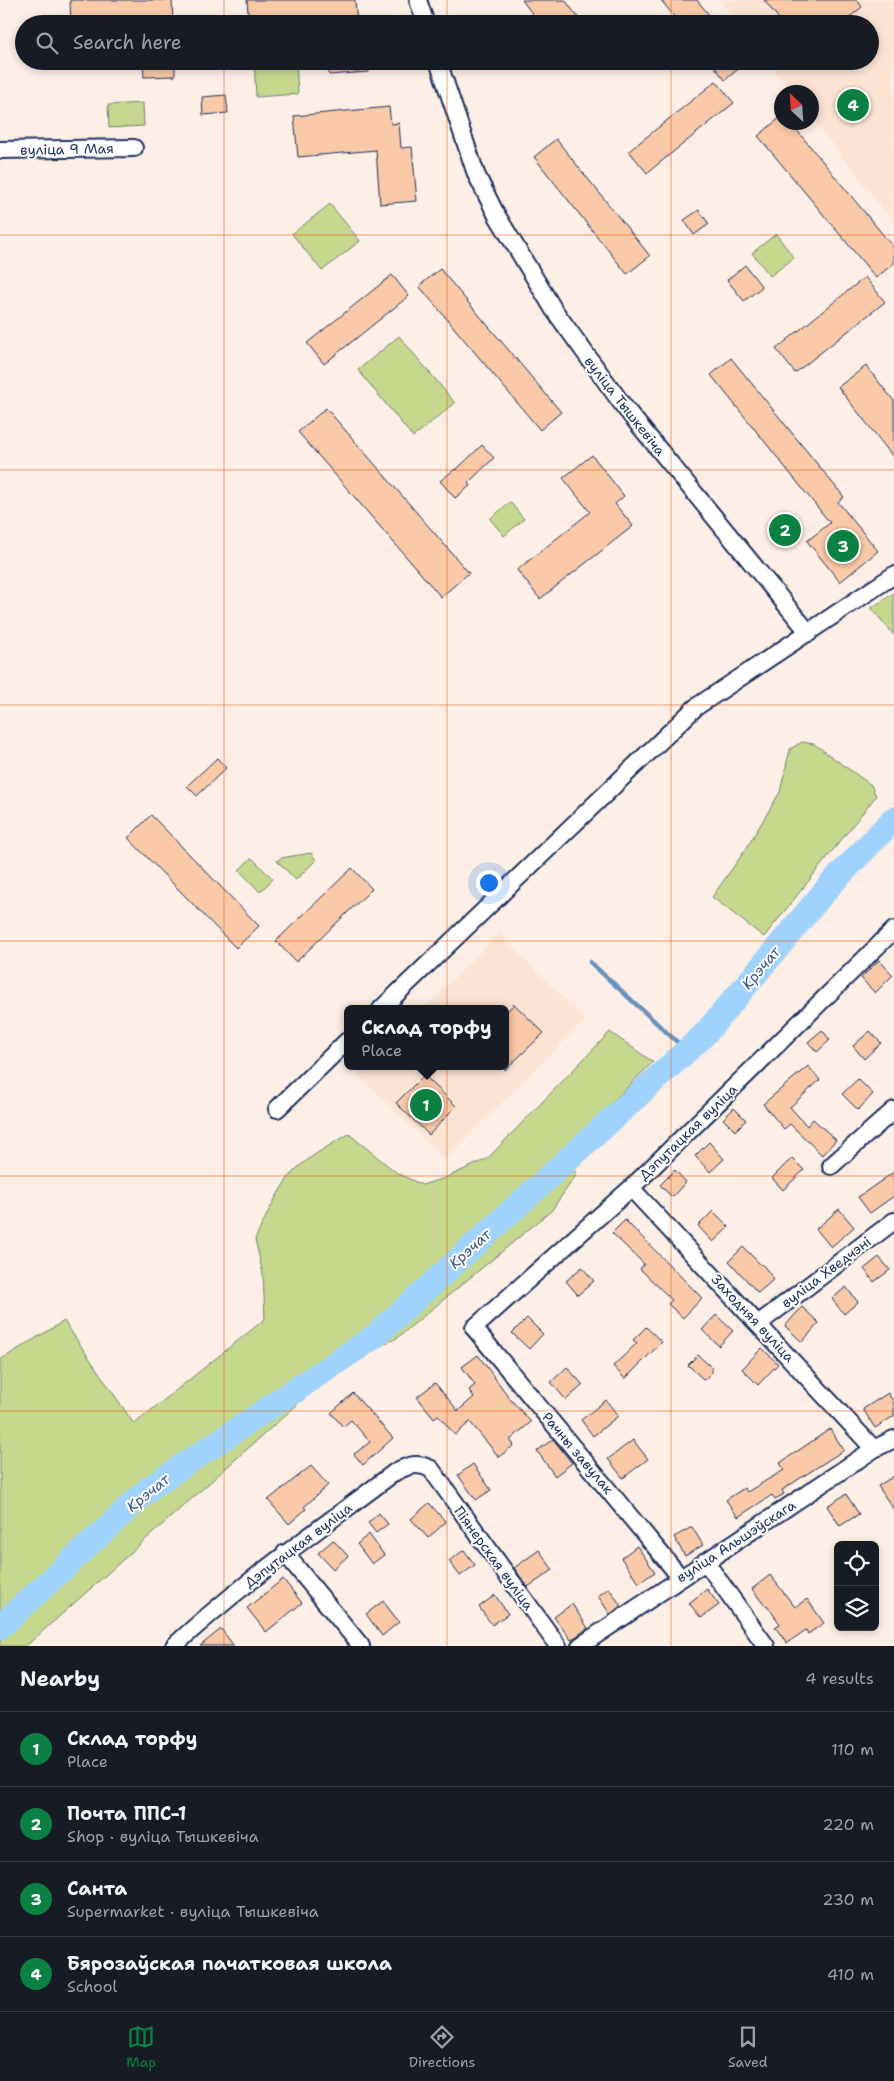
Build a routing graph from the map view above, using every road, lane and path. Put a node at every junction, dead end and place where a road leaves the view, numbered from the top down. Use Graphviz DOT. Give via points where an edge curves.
graph roads {
  1 [pos="418,0"];
  2 [pos="423,15"];
  3 [pos="441,70"];
  4 [pos="134,148"];
  5 [pos="0,150"];
  6 [pos="894,576"];
  7 [pos="809,633"];
  8 [pos="894,930"];
  9 [pos="385,1005"];
  10 [pos="344,1044"];
  11 [pos="277,1109"];
  12 [pos="894,1110"];
  13 [pos="832,1166"];
  14 [pos="631,1188"];
  15 [pos="894,1221"];
  16 [pos="758,1324"];
  17 [pos="474,1328"];
  18 [pos="894,1439"];
  19 [pos="874,1449"];
  20 [pos="431,1469"];
  21 [pos="285,1553"];
  22 [pos="705,1561"];
  23 [pos="681,1578"];
  24 [pos="174,1646"];
  25 [pos="361,1646"];
  26 [pos="558,1646"];
  27 [pos="580,1646"];
  28 [pos="766,1646"];
  1 -- 2 [label="street"];
  3 -- 7 [label="street, вуліца Тышкевіча" via="476,174 496,214 554,310 625,408"];
  4 -- 5 [label="street, вуліца 9 Мая"];
  6 -- 7 [label="street"];
  7 -- 9 [label="street" via="696,707"];
  8 -- 14 [label="street, Дэпутацкая вуліца"];
  10 -- 11 [label="street"];
  12 -- 13 [label="street"];
  14 -- 16 [label="street, Заходняя вуліца"];
  14 -- 17 [label="street, Дэпутацкая вуліца"];
  15 -- 16 [label="street, вуліца Хведчэні"];
  16 -- 19 [label="street, Заходняя вуліца"];
  17 -- 23 [label="street, Рачны завулак"];
  18 -- 19 [label="street, вуліца Альшэўскага"];
  19 -- 22 [label="street, вуліца Альшэўскага"];
  20 -- 21 [label="street, Дэпутацкая вуліца" via="413,1464 396,1472"];
  20 -- 26 [label="street, Піянерская вуліца"];
  21 -- 24 [label="street, Дэпутацкая вуліца"];
  21 -- 25 [label="street"];
  22 -- 23 [label="street, вуліца Альшэўскага"];
  22 -- 28 [label="street"];
  23 -- 27 [label="street, вуліца Альшэўскага"];
}
